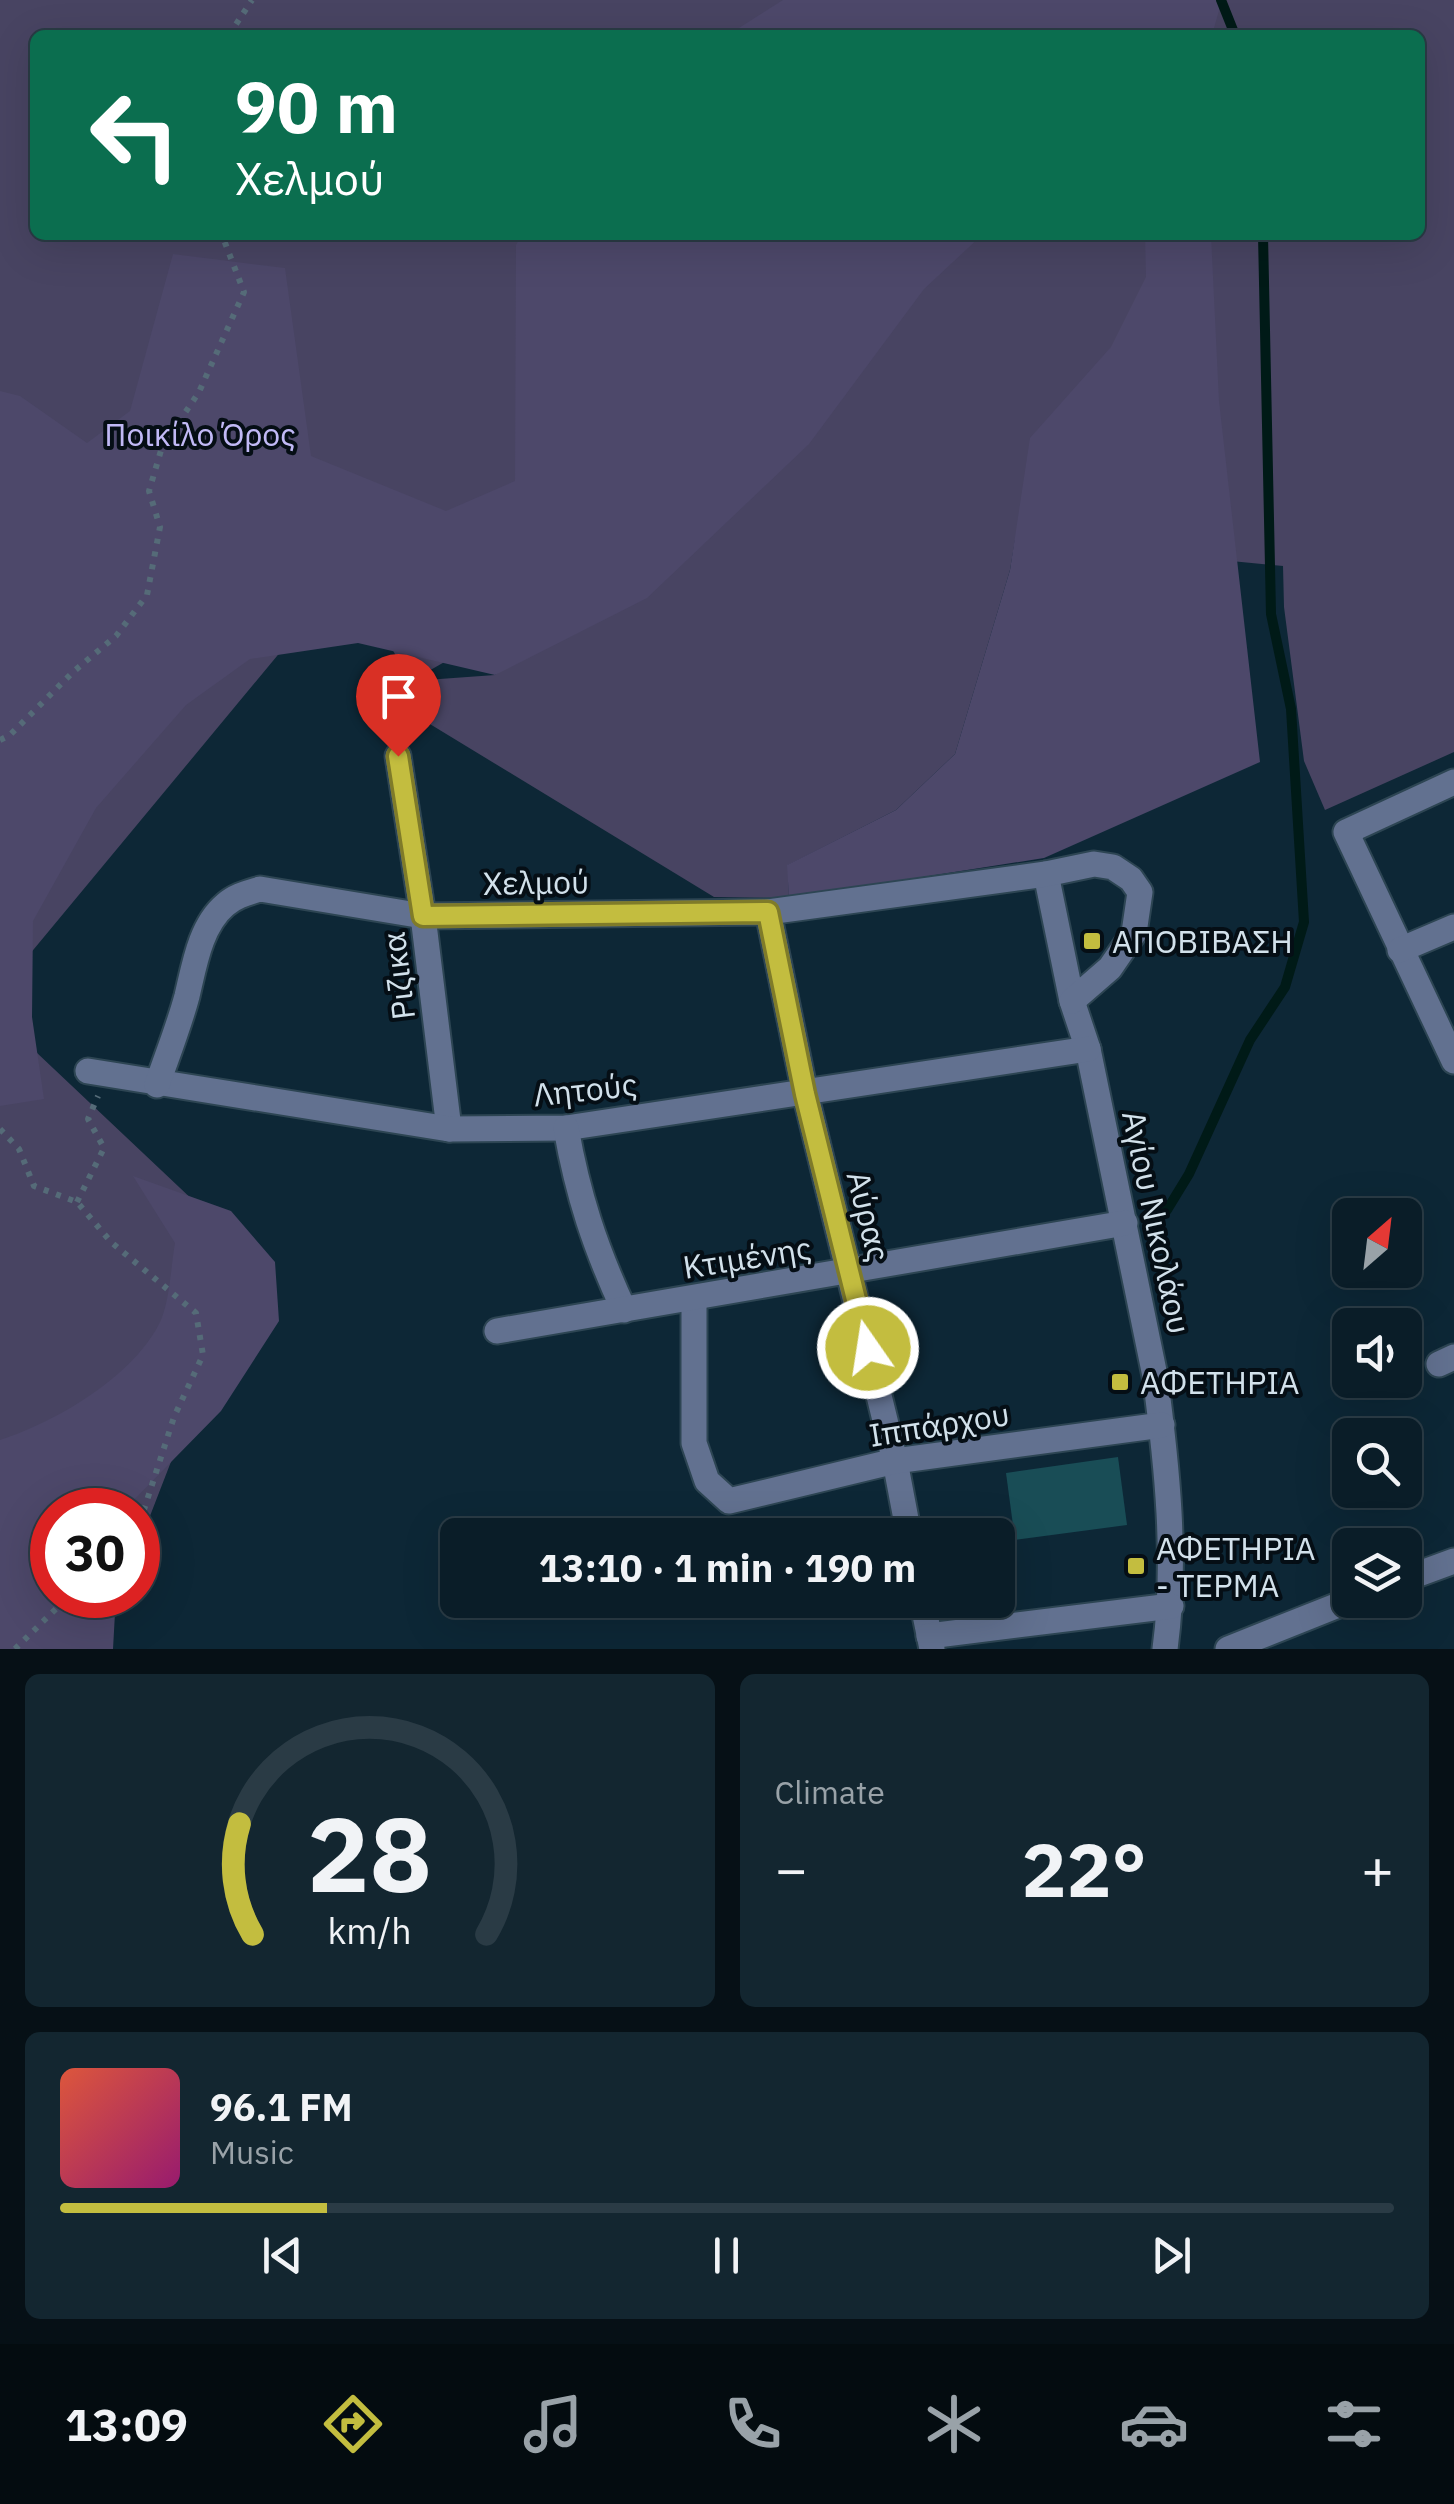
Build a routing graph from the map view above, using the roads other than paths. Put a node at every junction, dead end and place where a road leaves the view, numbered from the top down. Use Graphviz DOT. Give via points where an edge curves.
graph roads {
  1 [pos="398,756"];
  2 [pos="1454,782"];
  3 [pos="1046,874"];
  4 [pos="768,912"];
  5 [pos="423,916"];
  6 [pos="1454,926"];
  7 [pos="1400,950"];
  8 [pos="1072,1001"];
  9 [pos="1088,1049"];
  10 [pos="1454,1062"];
  11 [pos="88,1071"];
  12 [pos="157,1085"];
  13 [pos="805,1094"];
  14 [pos="566,1128"];
  15 [pos="449,1129"];
  16 [pos="1125,1224"];
  17 [pos="850,1273"];
  18 [pos="694,1299"];
  19 [pos="624,1310"];
  20 [pos="497,1331"];
  21 [pos="1162,1424"];
  22 [pos="895,1462"];
  23 [pos="906,1518"];
  24 [pos="1454,1561"];
  25 [pos="1422,1573"];
  26 [pos="1171,1606"];
  27 [pos="1332,1608"];
  28 [pos="930,1642"];
  29 [pos="1165,1649"];
  30 [pos="1228,1649"];
  1 -- 5 [label="street, Ριζικα"];
  2 -- 7 [label="street" via="1346,832"];
  3 -- 4 [label="street, Χελμού"];
  3 -- 8 [label="street, Αγίου Νικολάου"];
  3 -- 8 [label="street, Χελμού" via="1094,864 1114,867 1140,892 1126,948"];
  4 -- 5 [label="street, Χελμού"];
  4 -- 13 [label="street, Αύρας"];
  5 -- 12 [label="street, Χελμού" via="260,889 240,894 212,920"];
  5 -- 15 [label="street, Ριζικα"];
  6 -- 7 [label="street"];
  7 -- 10 [label="street"];
  8 -- 9 [label="street, Αγίου Νικολάου"];
  9 -- 13 [label="street, Λητούς"];
  9 -- 16 [label="street, Αγίου Νικολάου"];
  11 -- 12 [label="street, Λητούς"];
  12 -- 15 [label="street, Λητούς"];
  13 -- 14 [label="street, Λητούς"];
  13 -- 17 [label="street, Αύρας"];
  14 -- 15 [label="street, Λητούς"];
  14 -- 19 [label="street" via="578,1192"];
  16 -- 17 [label="street, Κτιμένης"];
  16 -- 21 [label="street, Αγίου Νικολάου"];
  17 -- 18 [label="street, Κτιμένης"];
  17 -- 22 [label="street, Αύρας"];
  18 -- 19 [label="street, Κτιμένης"];
  18 -- 22 [label="street, Ιππάρχου" via="694,1443 707,1481 728,1502"];
  19 -- 20 [label="street, Κτιμένης"];
  21 -- 22 [label="street, Ιππάρχου"];
  21 -- 26 [label="street, Αγίου Νικολάου"];
  22 -- 23 [label="street, Αύρας"];
  24 -- 25 [label="street"];
  26 -- 28 [label="street"];
  26 -- 29 [label="street, Αγίου Νικολάου"];
  27 -- 30 [label="street"];
}
